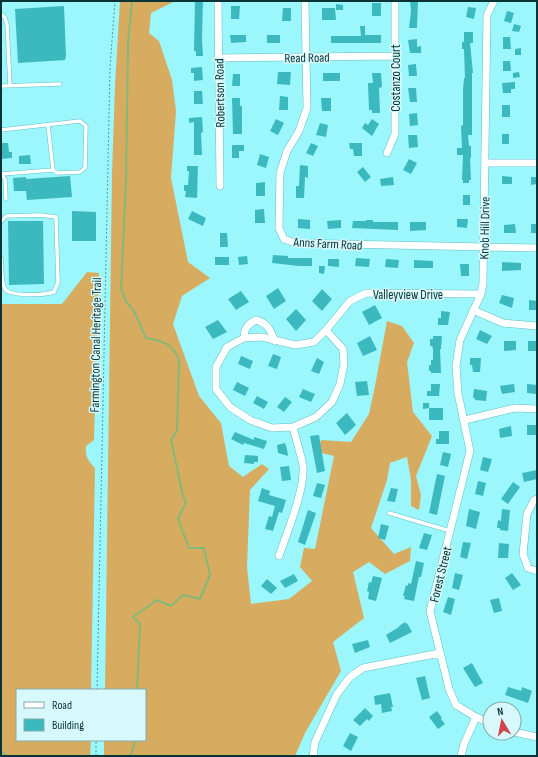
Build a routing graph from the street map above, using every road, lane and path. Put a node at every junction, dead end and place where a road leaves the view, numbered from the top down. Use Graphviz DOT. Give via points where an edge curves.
graph roads {
  1 [pos="115,1"];
  2 [pos="218,1"];
  3 [pos="305,1"];
  4 [pos="394,1"];
  5 [pos="494,1"];
  6 [pos="1,14"];
  7 [pos="395,56"];
  8 [pos="307,57"];
  9 [pos="218,58"];
  10 [pos="60,84"];
  11 [pos="1,86"];
  12 [pos="10,86"];
  13 [pos="48,125"];
  14 [pos="1,130"];
  15 [pos="386,152"];
  16 [pos="485,163"];
  17 [pos="537,164"];
  18 [pos="53,170"];
  19 [pos="2,174"];
  20 [pos="220,186"];
  21 [pos="6,199"];
  22 [pos="1,222"];
  23 [pos="484,248"];
  24 [pos="537,248"];
  25 [pos="1,258"];
  26 [pos="481,294"];
  27 [pos="473,310"];
  28 [pos="537,326"];
  29 [pos="326,330"];
  30 [pos="244,338"];
  31 [pos="274,341"];
  32 [pos="537,409"];
  33 [pos="465,420"];
  34 [pos="293,427"];
  35 [pos="470,451"];
  36 [pos="535,499"];
  37 [pos="389,513"];
  38 [pos="450,531"];
  39 [pos="279,556"];
  40 [pos="537,571"];
  41 [pos="440,653"];
  42 [pos="97,689"];
  43 [pos="476,717"];
  44 [pos="482,720"];
  45 [pos="522,734"];
  46 [pos="537,737"];
  47 [pos="96,741"];
  48 [pos="96,756"];
  49 [pos="313,756"];
  50 [pos="461,756"];
  1 -- 42 [label="path, Farmington Canal Heritage Trail" via="109,82"];
  2 -- 9 [label="street, Robertson Road"];
  3 -- 8 [label="street, Anns Farm Road"];
  4 -- 7 [label="street, Costanzo Court"];
  5 -- 16 [label="street, Knob Hill Drive" via="487,15"];
  6 -- 12 [label="lane" via="8,24"];
  7 -- 8 [label="street, Read Road"];
  7 -- 15 [label="street, Costanzo Court" via="395,134"];
  8 -- 9 [label="street, Read Road"];
  8 -- 23 [label="street, Anns Farm Road" via="307,108 300,131 287,151 280,173 279,228 284,239 295,243"];
  9 -- 20 [label="street, Robertson Road"];
  10 -- 12 [label="lane"];
  11 -- 12 [label="lane"];
  13 -- 14 [label="lane"];
  13 -- 18 [label="lane"];
  13 -- 18 [label="lane" via="80,121 86,126 86,168 80,172 57,173"];
  16 -- 17 [label="street"];
  16 -- 23 [label="street, Knob Hill Drive"];
  18 -- 19 [label="lane"];
  19 -- 21 [label="lane" via="5,179"];
  22 -- 25 [label="lane" via="6,216 56,217 58,282 54,292 8,292 4,288"];
  23 -- 24 [label="street, Anns Farm Road"];
  23 -- 26 [label="street, Knob Hill Drive" via="484,283"];
  26 -- 27 [label="street, Knob Hill Drive"];
  26 -- 29 [label="street, Valleyview Drive" via="366,293 350,301"];
  27 -- 28 [label="street" via="503,323"];
  27 -- 33 [label="street, Knob Hill Drive" via="460,340 456,366 458,393"];
  29 -- 31 [label="street, Valleyview Drive" via="314,342 295,346"];
  29 -- 34 [label="street" via="343,349 344,364 340,384 332,402 316,417"];
  30 -- 31 [label="street, Valleyview Drive"];
  30 -- 31 [label="street" via="244,330 256,320 264,321"];
  30 -- 34 [label="street" via="227,347 223,354 216,367 216,389 230,407 250,420 272,428"];
  32 -- 33 [label="street" via="515,408"];
  33 -- 35 [label="street, Knob Hill Drive"];
  34 -- 39 [label="street" via="303,467 294,512"];
  35 -- 38 [label="street, Forest Street"];
  36 -- 40 [label="street" via="527,514 523,554 528,568"];
  37 -- 38 [label="lane"];
  38 -- 41 [label="street, Forest Street" via="430,611"];
  41 -- 43 [label="street, Forest Street" via="456,705"];
  41 -- 49 [label="street" via="363,668 350,677 337,694 315,742"];
  43 -- 44 [label="street, Forest Street"];
  43 -- 50 [label="street"];
  45 -- 46 [label="street"];
  47 -- 48 [label="path"];
}
